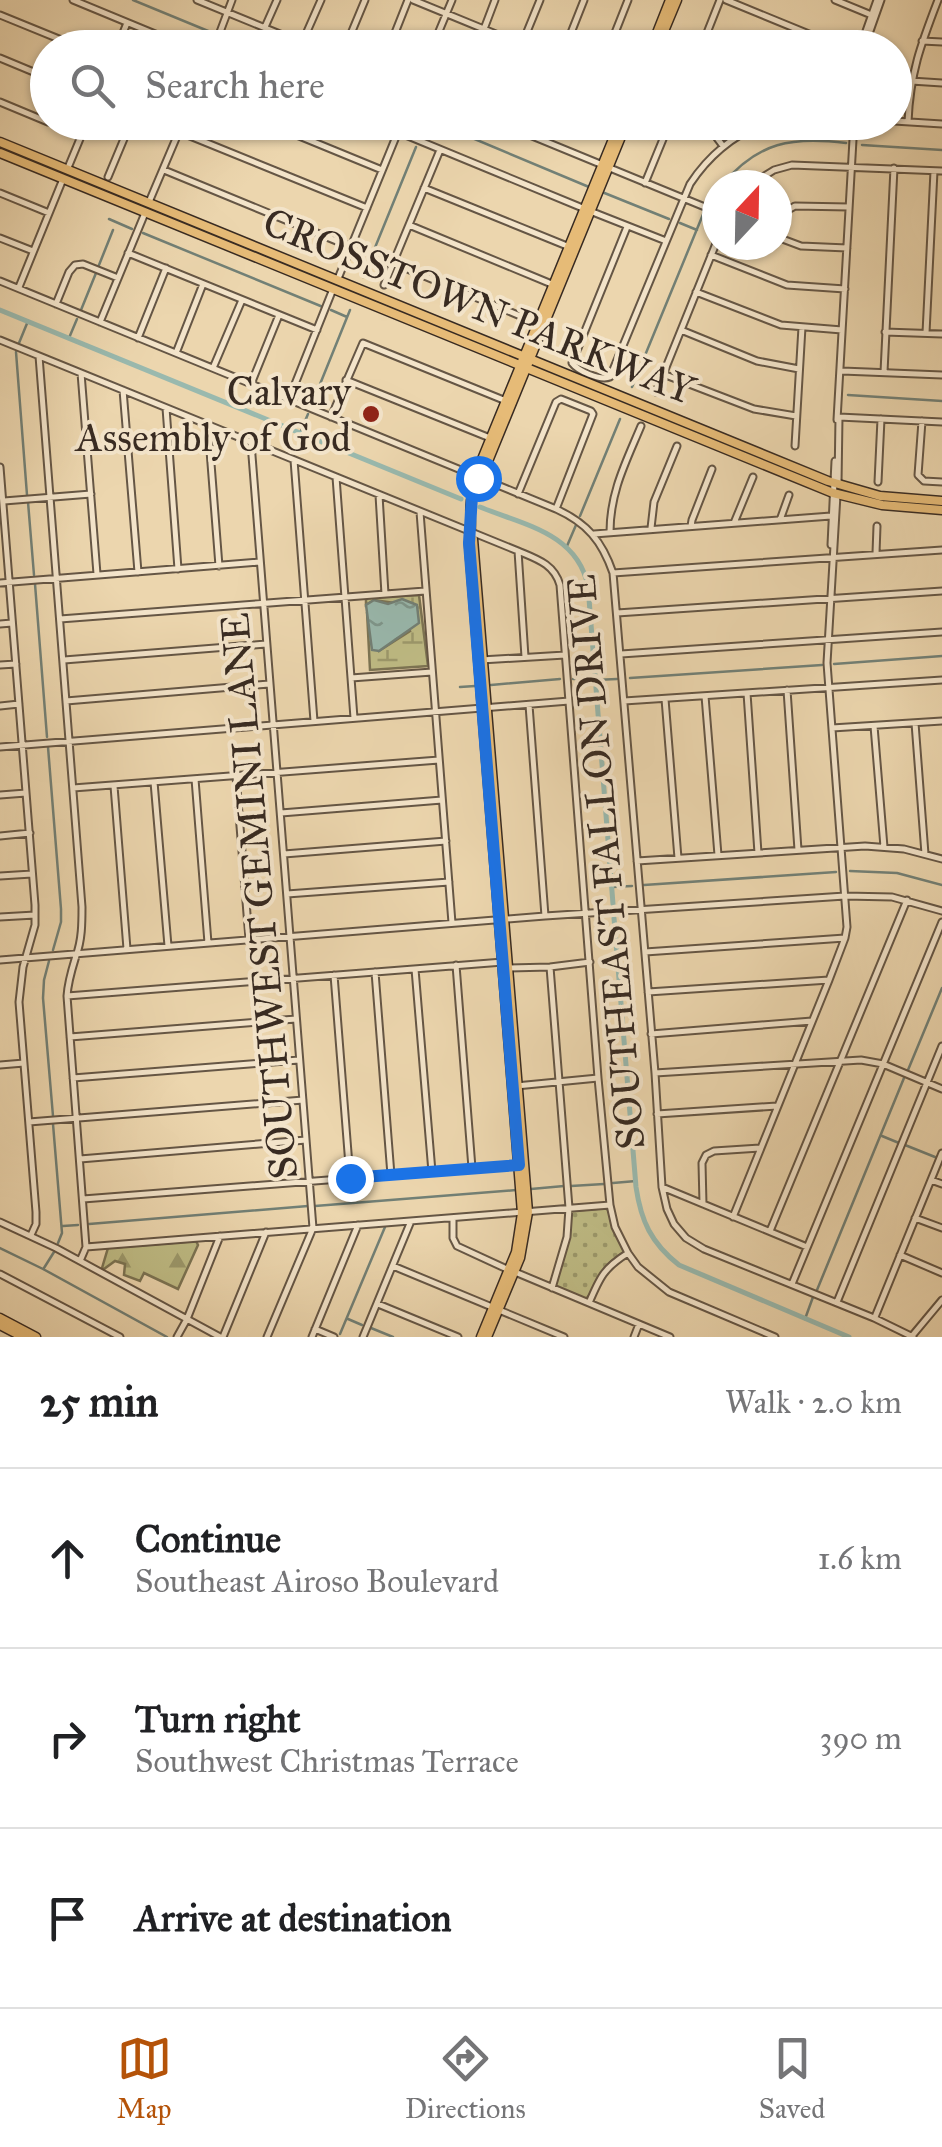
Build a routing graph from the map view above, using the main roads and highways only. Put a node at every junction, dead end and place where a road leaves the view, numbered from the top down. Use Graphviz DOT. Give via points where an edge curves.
graph roads {
  1 [pos="673,0"];
  2 [pos="661,30"];
  3 [pos="615,140"];
  4 [pos="0,142"];
  5 [pos="0,153"];
  6 [pos="65,174"];
  7 [pos="572,248"];
  8 [pos="525,362"];
  9 [pos="479,476"];
  10 [pos="836,489"];
  11 [pos="942,501"];
  12 [pos="942,510"];
  13 [pos="520,1145"];
  14 [pos="526,1212"];
  15 [pos="0,1318"];
  16 [pos="0,1326"];
  17 [pos="22,1337"];
  18 [pos="36,1337"];
  19 [pos="484,1337"];
  1 -- 2 [label="main road"];
  3 -- 7 [label="main road"];
  4 -- 6 [label="main road, CROSSTOWN PARKWAY"];
  5 -- 6 [label="main road, CROSSTOWN PARKWAY"];
  6 -- 8 [label="main road, CROSSTOWN PARKWAY"];
  7 -- 8 [label="main road"];
  7 -- 8 [label="main road"];
  8 -- 9 [label="main road"];
  8 -- 9 [label="main road"];
  8 -- 10 [label="main road, CROSSTOWN PARKWAY"];
  9 -- 13 [label="main road" via="469,543"];
  10 -- 11 [label="main road, CROSSTOWN PARKWAY"];
  10 -- 12 [label="main road, CROSSTOWN PARKWAY" via="882,506"];
  13 -- 14 [label="main road"];
  13 -- 14 [label="main road"];
  14 -- 19 [label="main road" via="524,1246"];
  15 -- 18 [label="main road"];
  16 -- 17 [label="main road"];
}
